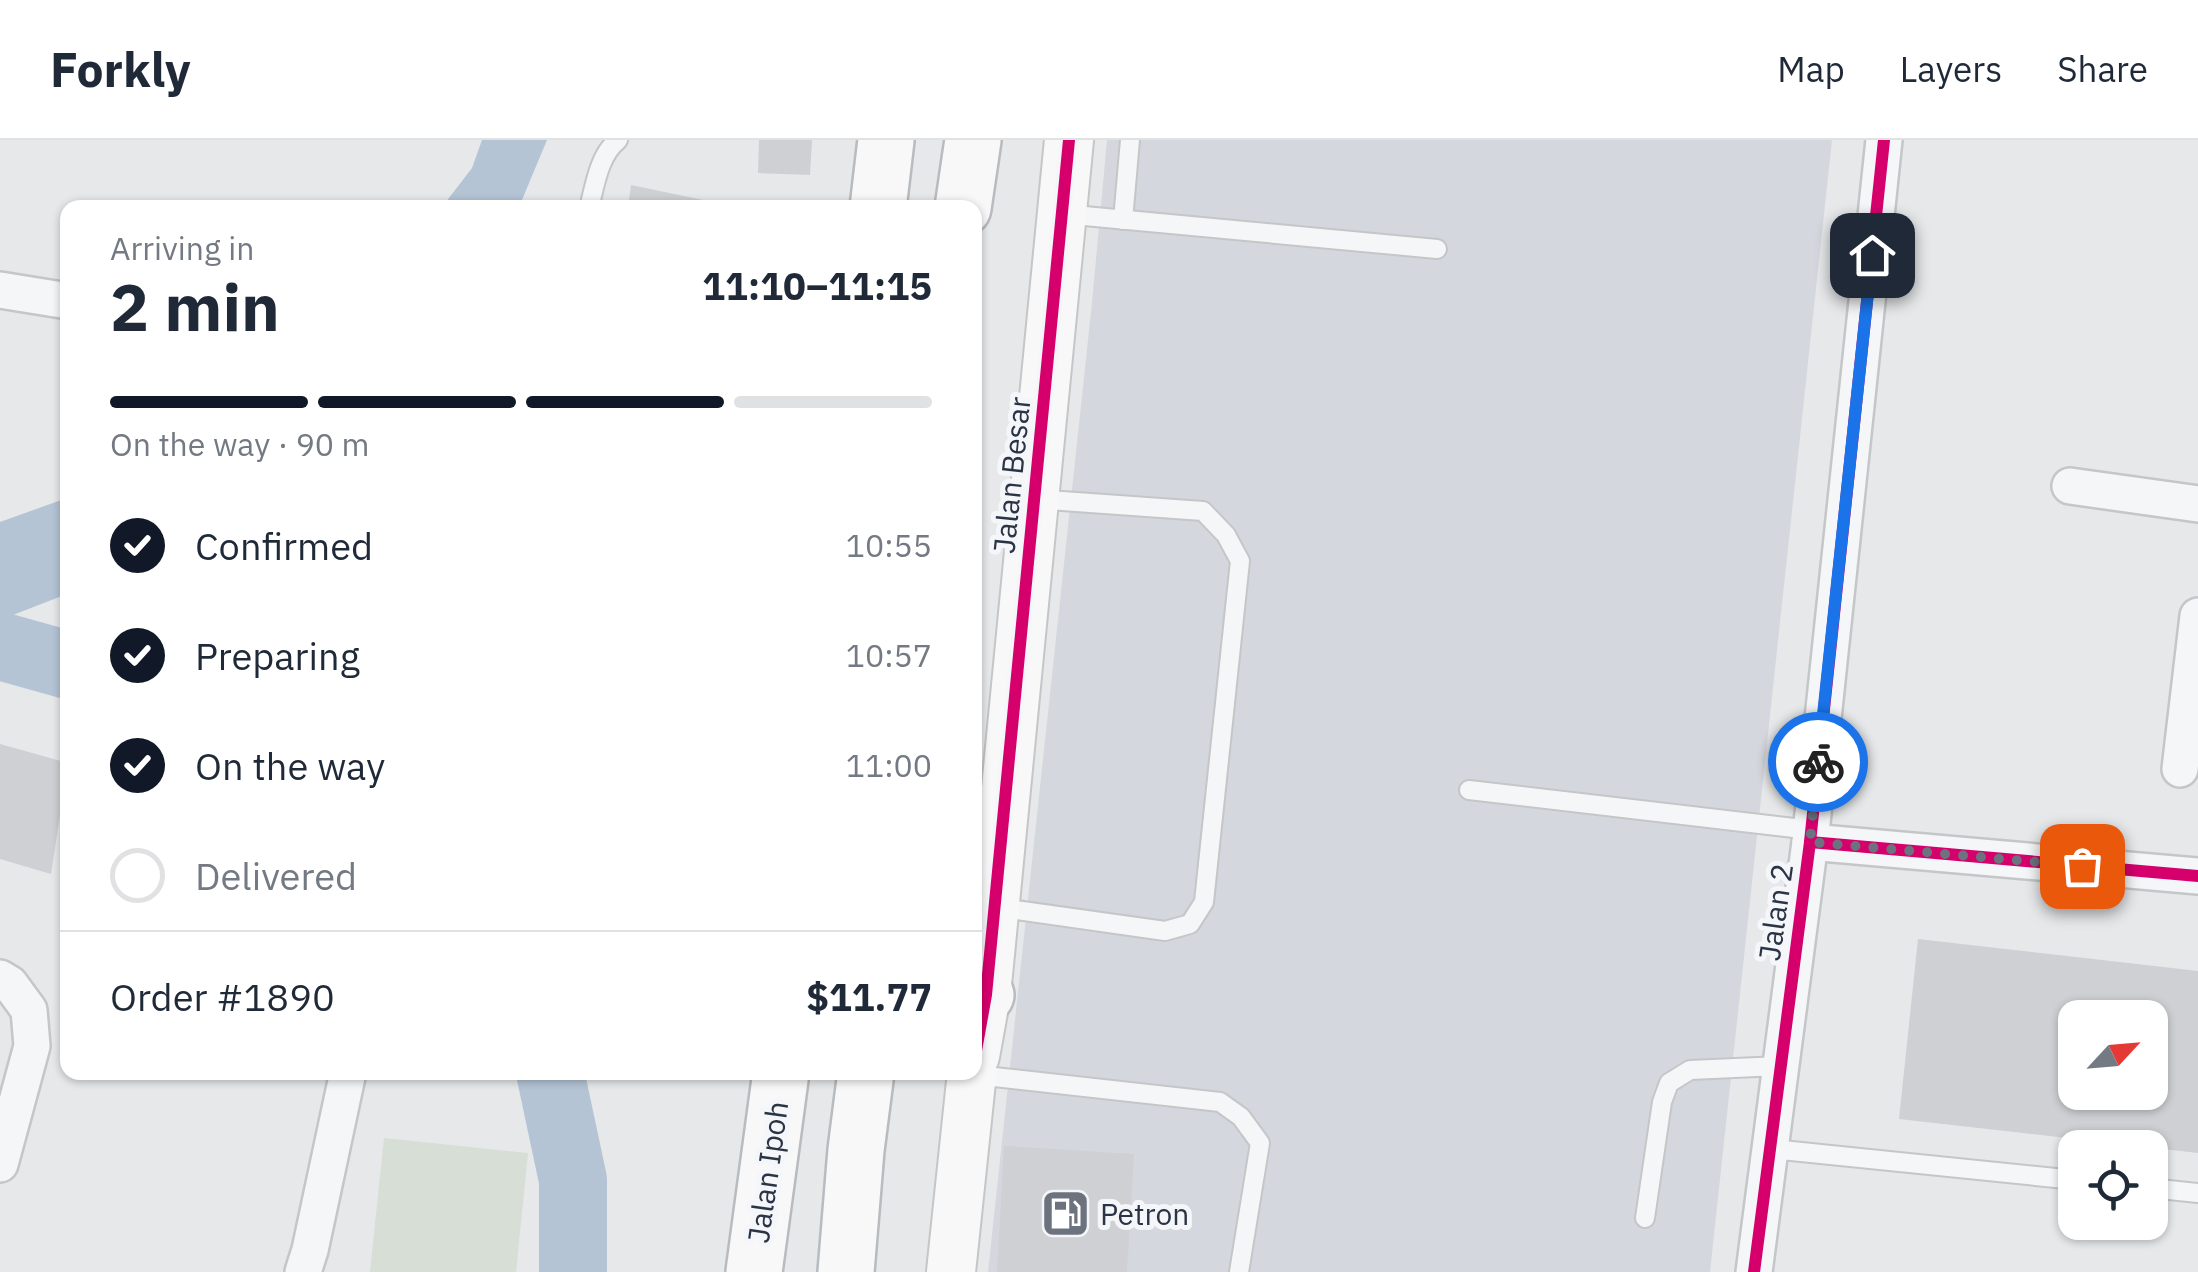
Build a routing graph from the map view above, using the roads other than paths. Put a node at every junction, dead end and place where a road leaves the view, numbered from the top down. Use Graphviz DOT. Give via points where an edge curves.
graph roads {
  1 [pos="618,140"];
  2 [pos="865,140"];
  3 [pos="886,140"];
  4 [pos="953,140"];
  5 [pos="972,140"];
  6 [pos="1069,140"];
  7 [pos="1130,140"];
  8 [pos="1884,140"];
  9 [pos="591,200"];
  10 [pos="862,200"];
  11 [pos="879,200"];
  12 [pos="949,200"];
  13 [pos="963,200"];
  14 [pos="1062,214"];
  15 [pos="1124,220"];
  16 [pos="1437,249"];
  17 [pos="0,290"];
  18 [pos="60,300"];
  19 [pos="2070,486"];
  20 [pos="1033,499"];
  21 [pos="2198,504"];
  22 [pos="2198,616"];
  23 [pos="2180,769"];
  24 [pos="1469,790"];
  25 [pos="1810,836"];
  26 [pos="2198,876"];
  27 [pos="993,907"];
  28 [pos="0,978"];
  29 [pos="982,981"];
  30 [pos="1780,1066"];
  31 [pos="982,1069"];
  32 [pos="346,1080"];
  33 [pos="779,1080"];
  34 [pos="865,1080"];
  35 [pos="972,1080"];
  36 [pos="1772,1149"];
  37 [pos="856,1150"];
  38 [pos="0,1164"];
  39 [pos="2058,1178"];
  40 [pos="2168,1190"];
  41 [pos="2198,1193"];
  42 [pos="1645,1218"];
  43 [pos="303,1272"];
  44 [pos="754,1272"];
  45 [pos="846,1272"];
  46 [pos="861,1272"];
  47 [pos="951,1272"];
  48 [pos="1239,1272"];
  49 [pos="1754,1272"];
  1 -- 9 [label="lane"];
  2 -- 10 [label="highway"];
  3 -- 11 [label="highway"];
  4 -- 12 [label="highway"];
  5 -- 13 [label="highway"];
  6 -- 14 [label="street, Jalan Besar"];
  7 -- 15 [label="lane"];
  8 -- 25 [label="street, Jalan 2"];
  14 -- 15 [label="lane"];
  14 -- 20 [label="street, Jalan Besar"];
  15 -- 16 [label="lane"];
  17 -- 18 [label="street"];
  19 -- 21 [label="street"];
  20 -- 27 [label="street, Jalan Besar"];
  20 -- 27 [label="lane" via="1203,511 1240,561 1204,902 1190,924 1165,931"];
  22 -- 23 [label="street"];
  24 -- 25 [label="lane"];
  25 -- 26 [label="street"];
  25 -- 30 [label="street, Jalan 2"];
  27 -- 29 [label="street, Jalan Besar"];
  28 -- 38 [label="street" via="28,1010 32,1046"];
  30 -- 36 [label="street, Jalan 2"];
  30 -- 42 [label="lane" via="1690,1070 1669,1082"];
  31 -- 48 [label="lane" via="1220,1102 1241,1117 1260,1143"];
  32 -- 43 [label="street"];
  33 -- 44 [label="highway, Jalan Ipoh"];
  34 -- 37 [label="highway"];
  35 -- 47 [label="street, Jalan Besar"];
  36 -- 39 [label="lane"];
  36 -- 49 [label="street, Jalan 2"];
  37 -- 45 [label="highway"];
  37 -- 46 [label="highway"];
  40 -- 41 [label="lane"];
}
